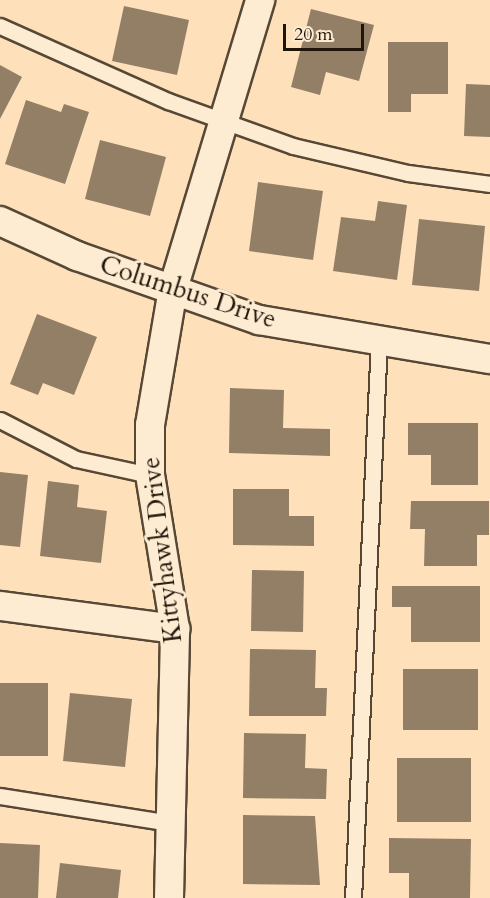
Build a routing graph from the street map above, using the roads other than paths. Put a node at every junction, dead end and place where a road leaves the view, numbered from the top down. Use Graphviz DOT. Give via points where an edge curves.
graph roads {
  1 [pos="260,0"];
  2 [pos="0,26"];
  3 [pos="224,120"];
  4 [pos="490,184"];
  5 [pos="0,221"];
  6 [pos="173,289"];
  7 [pos="379,340"];
  8 [pos="490,359"];
  9 [pos="0,420"];
  10 [pos="150,475"];
  11 [pos="0,606"];
  12 [pos="175,629"];
  13 [pos="0,796"];
  14 [pos="171,823"];
  15 [pos="169,898"];
  16 [pos="353,898"];
  1 -- 3 [label="street, Kittyhawk Drive"];
  2 -- 3 [label="lane" via="168,101"];
  3 -- 4 [label="lane" via="293,146 408,173"];
  3 -- 6 [label="street, Kittyhawk Drive"];
  5 -- 6 [label="street, Columbus Drive" via="77,256"];
  6 -- 7 [label="street, Columbus Drive" via="259,320"];
  6 -- 10 [label="street, Kittyhawk Drive" via="150,425"];
  7 -- 8 [label="street, Columbus Drive"];
  7 -- 16 [label="lane"];
  9 -- 10 [label="lane" via="76,459"];
  10 -- 12 [label="street, Kittyhawk Drive"];
  11 -- 12 [label="street"];
  12 -- 14 [label="street, Kittyhawk Drive"];
  13 -- 14 [label="lane"];
  14 -- 15 [label="street, Kittyhawk Drive"];
}
